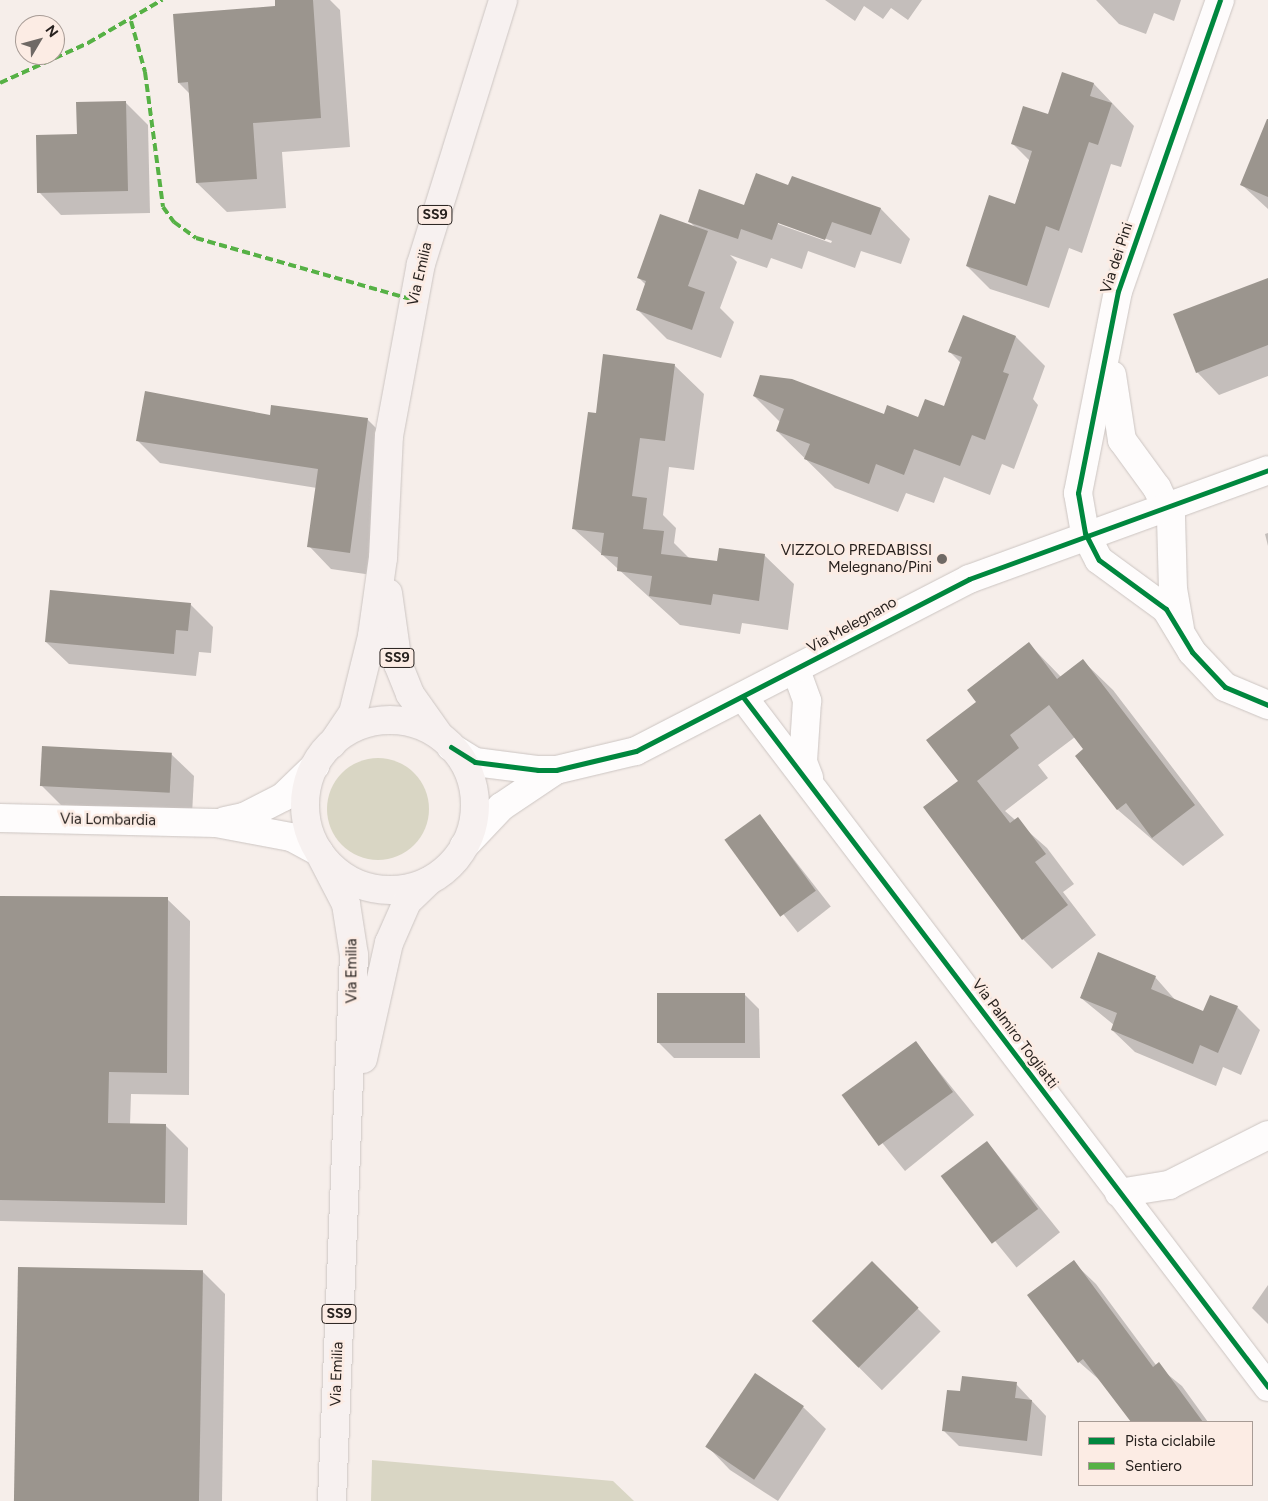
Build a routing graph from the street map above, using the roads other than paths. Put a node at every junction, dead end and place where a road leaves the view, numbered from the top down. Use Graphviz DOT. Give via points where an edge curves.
graph roads {
  1 [pos="503,0"];
  2 [pos="1220,0"];
  3 [pos="1109,346"];
  4 [pos="1268,470"];
  5 [pos="1167,504"];
  6 [pos="1084,533"];
  7 [pos="383,558"];
  8 [pos="1183,638"];
  9 [pos="796,670"];
  10 [pos="743,697"];
  11 [pos="1268,705"];
  12 [pos="332,744"];
  13 [pos="449,745"];
  14 [pos="315,766"];
  15 [pos="556,770"];
  16 [pos="808,778"];
  17 [pos="0,818"];
  18 [pos="216,823"];
  19 [pos="464,846"];
  20 [pos="320,852"];
  21 [pos="435,877"];
  22 [pos="348,1127"];
  23 [pos="1268,1135"];
  24 [pos="1119,1193"];
  25 [pos="1268,1387"];
  26 [pos="332,1501"];
  1 -- 7 [label="main road, Via Emilia / SS9" via="455,144 417,282 389,436"];
  2 -- 3 [label="street, Via dei Pini" via="1118,291"];
  3 -- 5 [label="street, Via dei Pini" via="1122,440"];
  3 -- 6 [label="street, Via dei Pini" via="1078,479"];
  4 -- 5 [label="street, Via Melegnano"];
  5 -- 6 [label="street, Via Melegnano"];
  5 -- 8 [label="street" via="1174,531 1176,611"];
  6 -- 8 [label="street" via="1099,560 1166,609"];
  6 -- 9 [label="street, Via Melegnano" via="968,579"];
  7 -- 12 [label="main road, Via Emilia / SS9" via="358,699"];
  7 -- 13 [label="main road, Via Emilia / SS9" via="398,664 418,707"];
  8 -- 11 [label="street" via="1225,687"];
  9 -- 10 [label="street, Via Melegnano"];
  9 -- 16 [label="street, Via Palmiro Togliatti" via="806,701 803,762"];
  10 -- 15 [label="street, Via Melegnano" via="636,751"];
  10 -- 16 [label="street, Via Palmiro Togliatti"];
  12 -- 13 [label="main road" via="362,725 388,721 422,727"];
  12 -- 14 [label="main road"];
  13 -- 15 [label="street, Via Melegnano" via="475,762"];
  13 -- 19 [label="main road" via="464,765 473,790 474,817"];
  14 -- 18 [label="street, Via Lombardia" via="296,786 262,809"];
  14 -- 20 [label="main road" via="305,810"];
  15 -- 19 [label="street, Via Melegnano" via="501,807"];
  16 -- 24 [label="street, Via Palmiro Togliatti"];
  17 -- 18 [label="street, Via Lombardia"];
  18 -- 20 [label="street, Via Lombardia" via="291,836"];
  19 -- 21 [label="main road"];
  20 -- 21 [label="main road" via="346,878 374,888 407,888"];
  20 -- 22 [label="main road, Via Emilia / SS9" via="341,891 352,935"];
  21 -- 22 [label="main road, Via Emilia / SS9" via="407,902 389,942"];
  22 -- 26 [label="main road, Via Emilia / SS9"];
  23 -- 24 [label="street" via="1169,1185"];
  24 -- 25 [label="street, Via Palmiro Togliatti"];
}
